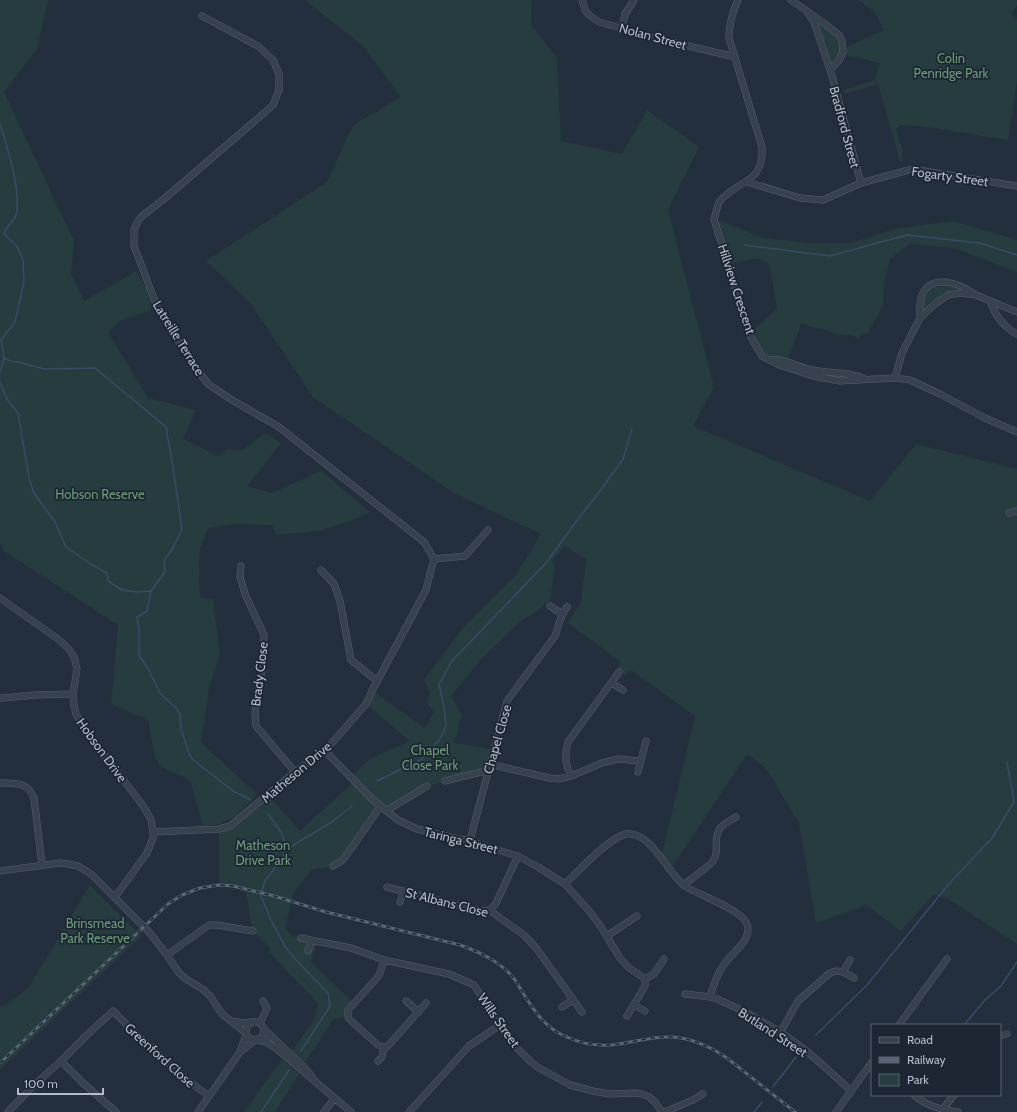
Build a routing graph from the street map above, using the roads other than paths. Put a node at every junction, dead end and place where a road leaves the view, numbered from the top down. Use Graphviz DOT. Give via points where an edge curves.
graph roads {
  1 [pos="582,0"];
  2 [pos="634,0"];
  3 [pos="738,0"];
  4 [pos="791,0"];
  5 [pos="807,12"];
  6 [pos="202,16"];
  7 [pos="622,28"];
  8 [pos="735,57"];
  9 [pos="830,70"];
  10 [pos="748,182"];
  11 [pos="861,183"];
  12 [pos="1017,186"];
  13 [pos="976,295"];
  14 [pos="990,301"];
  15 [pos="1017,312"];
  16 [pos="920,318"];
  17 [pos="1017,334"];
  18 [pos="895,378"];
  19 [pos="1017,432"];
  20 [pos="1017,511"];
  21 [pos="1008,513"];
  22 [pos="488,530"];
  23 [pos="434,559"];
  24 [pos="240,566"];
  25 [pos="321,570"];
  26 [pos="0,598"];
  27 [pos="550,606"];
  28 [pos="567,607"];
  29 [pos="562,614"];
  30 [pos="619,672"];
  31 [pos="377,680"];
  32 [pos="612,683"];
  33 [pos="623,690"];
  34 [pos="73,694"];
  35 [pos="0,698"];
  36 [pos="646,741"];
  37 [pos="325,751"];
  38 [pos="640,762"];
  39 [pos="490,764"];
  40 [pos="295,772"];
  41 [pos="487,772"];
  42 [pos="638,772"];
  43 [pos="571,776"];
  44 [pos="445,781"];
  45 [pos="0,783"];
  46 [pos="427,786"];
  47 [pos="380,807"];
  48 [pos="386,811"];
  49 [pos="736,817"];
  50 [pos="153,832"];
  51 [pos="470,840"];
  52 [pos="518,856"];
  53 [pos="42,865"];
  54 [pos="333,866"];
  55 [pos="0,871"];
  56 [pos="565,884"];
  57 [pos="683,885"];
  58 [pos="387,887"];
  59 [pos="404,891"];
  60 [pos="115,897"];
  61 [pos="400,902"];
  62 [pos="490,910"];
  63 [pos="637,916"];
  64 [pos="253,931"];
  65 [pos="607,936"];
  66 [pos="301,938"];
  67 [pos="312,940"];
  68 [pos="308,951"];
  69 [pos="167,955"];
  70 [pos="664,958"];
  71 [pos="947,959"];
  72 [pos="384,960"];
  73 [pos="850,960"];
  74 [pos="843,972"];
  75 [pos="854,978"];
  76 [pos="645,979"];
  77 [pos="685,994"];
  78 [pos="710,996"];
  79 [pos="573,1000"];
  80 [pos="263,1001"];
  81 [pos="406,1001"];
  82 [pos="426,1003"];
  83 [pos="634,1005"];
  84 [pos="562,1007"];
  85 [pos="645,1011"];
  86 [pos="419,1012"];
  87 [pos="582,1012"];
  88 [pos="628,1016"];
  89 [pos="232,1021"];
  90 [pos="257,1022"];
  91 [pos="900,1024"];
  92 [pos="500,1025"];
  93 [pos="264,1029"];
  94 [pos="780,1032"];
  95 [pos="246,1034"];
  96 [pos="1007,1034"];
  97 [pos="1001,1036"];
  98 [pos="256,1040"];
  99 [pos="384,1047"];
  100 [pos="240,1052"];
  101 [pos="62,1061"];
  102 [pos="378,1061"];
  103 [pos="871,1063"];
  104 [pos="315,1081"];
  105 [pos="851,1091"];
  106 [pos="703,1094"];
  107 [pos="209,1096"];
  108 [pos="916,1096"];
  109 [pos="953,1096"];
  110 [pos="335,1098"];
  111 [pos="944,1110"];
  112 [pos="9,1112"];
  113 [pos="116,1112"];
  114 [pos="198,1112"];
  115 [pos="324,1112"];
  116 [pos="351,1112"];
  117 [pos="410,1112"];
  118 [pos="662,1112"];
  119 [pos="665,1112"];
  120 [pos="836,1112"];
  121 [pos="958,1112"];
  1 -- 7 [label="street, Nolan Street" via="585,10 594,19"];
  2 -- 7 [label="street" via="625,14"];
  3 -- 8 [label="street, Hillview Crescent" via="729,28 729,38"];
  4 -- 5 [label="street, Bradford Street"];
  5 -- 9 [label="street, Bradford Street" via="814,22"];
  5 -- 9 [label="street, Bradford Street" via="837,33 842,41 841,58"];
  6 -- 23 [label="street, Latreille Terrace" via="258,46 268,55 279,74 280,90 273,105 137,223 134,230 134,246 158,309 208,384 279,427 424,542"];
  7 -- 8 [label="street, Nolan Street"];
  8 -- 10 [label="street, Hillview Crescent" via="762,147 759,169"];
  9 -- 11 [label="street, Bradford Street"];
  10 -- 11 [label="street, Fogarty Street" via="800,198 823,200"];
  10 -- 18 [label="street, Hillview Crescent" via="719,202 714,219 749,334 762,356 779,365 813,376 840,381"];
  11 -- 12 [label="street, Fogarty Street" via="912,170"];
  13 -- 14 [label="street"];
  13 -- 16 [label="street" via="948,295"];
  13 -- 16 [label="street" via="962,286 948,282 936,283 922,294"];
  14 -- 15 [label="street"];
  14 -- 17 [label="street" via="999,320"];
  16 -- 18 [label="street" via="902,353"];
  18 -- 19 [label="street, Hillview Crescent" via="920,384"];
  20 -- 21 [label="street"];
  22 -- 23 [label="street" via="465,556"];
  23 -- 31 [label="street, Matheson Drive" via="426,590"];
  24 -- 40 [label="street, Brady Close" via="240,578 245,594 264,635 255,712 256,726"];
  25 -- 31 [label="street" via="334,584 340,601 351,660"];
  26 -- 34 [label="street, Hobson Drive" via="71,652 77,669"];
  27 -- 29 [label="street"];
  28 -- 29 [label="street, Chapel Close"];
  29 -- 39 [label="street, Chapel Close" via="555,636 506,701"];
  30 -- 32 [label="street"];
  31 -- 37 [label="street, Matheson Drive" via="366,704"];
  32 -- 33 [label="street"];
  32 -- 43 [label="street" via="568,742 565,760"];
  34 -- 35 [label="street"];
  34 -- 50 [label="street, Hobson Drive" via="75,711 80,723 141,803 151,819"];
  36 -- 38 [label="street"];
  37 -- 40 [label="street, Matheson Drive"];
  37 -- 47 [label="street, Taringa Street"];
  38 -- 42 [label="street"];
  38 -- 43 [label="street" via="618,759"];
  39 -- 41 [label="street, Chapel Close"];
  39 -- 43 [label="street" via="549,778"];
  40 -- 50 [label="street, Matheson Drive" via="230,826 219,829"];
  41 -- 44 [label="street"];
  41 -- 51 [label="street, Chapel Close"];
  45 -- 53 [label="street" via="20,784 31,792 34,798"];
  46 -- 48 [label="street"];
  47 -- 48 [label="street, Taringa Street"];
  47 -- 54 [label="street" via="343,860"];
  48 -- 51 [label="street, Taringa Street" via="417,829"];
  49 -- 57 [label="street" via="718,831 713,861"];
  50 -- 60 [label="street" via="147,853"];
  51 -- 52 [label="street, Taringa Street"];
  52 -- 56 [label="street, Taringa Street"];
  52 -- 62 [label="street" via="496,903"];
  53 -- 55 [label="street"];
  53 -- 60 [label="street" via="59,863 82,868"];
  56 -- 57 [label="street" via="616,838 633,834 648,843"];
  56 -- 65 [label="street, Taringa Street"];
  57 -- 78 [label="street" via="741,915 747,921 746,937 724,965"];
  58 -- 59 [label="street, St Albans Close"];
  59 -- 61 [label="street"];
  59 -- 62 [label="street, St Albans Close" via="480,910"];
  60 -- 69 [label="street"];
  62 -- 79 [label="street, St Albans Close" via="530,941"];
  63 -- 65 [label="street"];
  64 -- 69 [label="street" via="209,925"];
  65 -- 76 [label="street, Taringa Street" via="620,958"];
  66 -- 67 [label="street, Wills Street"];
  67 -- 68 [label="street"];
  67 -- 72 [label="street, Wills Street" via="351,948"];
  69 -- 89 [label="street" via="179,973 204,990 222,1014"];
  70 -- 76 [label="street" via="654,974"];
  71 -- 91 [label="street"];
  72 -- 92 [label="street, Wills Street" via="449,974 474,985"];
  72 -- 99 [label="street" via="380,973 348,1010 348,1016 378,1046"];
  73 -- 74 [label="street"];
  74 -- 75 [label="street"];
  74 -- 94 [label="street" via="832,972 802,997"];
  76 -- 83 [label="street" via="645,986"];
  77 -- 78 [label="street, Butland Street"];
  78 -- 94 [label="street, Butland Street" via="736,1007"];
  79 -- 84 [label="street"];
  79 -- 87 [label="street, St Albans Close"];
  80 -- 90 [label="street" via="267,1008"];
  81 -- 86 [label="street"];
  82 -- 86 [label="street"];
  83 -- 85 [label="street"];
  83 -- 88 [label="street"];
  86 -- 99 [label="street" via="390,1044"];
  89 -- 90 [label="street"];
  89 -- 95 [label="street"];
  90 -- 93 [label="street"];
  90 -- 95 [label="street" via="248,1025"];
  92 -- 117 [label="street" via="470,1046"];
  92 -- 118 [label="street, Wills Street" via="531,1062 558,1080 570,1086 602,1093 648,1096"];
  93 -- 98 [label="street" via="263,1036"];
  93 -- 104 [label="street"];
  94 -- 105 [label="street, Butland Street" via="804,1049"];
  95 -- 98 [label="street" via="249,1039"];
  95 -- 100 [label="street"];
  96 -- 97 [label="street"];
  98 -- 100 [label="street"];
  98 -- 104 [label="street" via="272,1046"];
  99 -- 102 [label="street" via="382,1057"];
  100 -- 107 [label="street"];
  101 -- 107 [label="street, Greenford Close" via="113,1011 187,1080"];
  101 -- 112 [label="street" via="34,1085"];
  101 -- 113 [label="street"];
  103 -- 105 [label="street"];
  104 -- 110 [label="street"];
  105 -- 120 [label="street"];
  106 -- 119 [label="street"];
  107 -- 114 [label="street"];
  108 -- 111 [label="street"];
  109 -- 111 [label="street"];
  110 -- 115 [label="street"];
  110 -- 116 [label="street"];
  111 -- 121 [label="street"];
}
